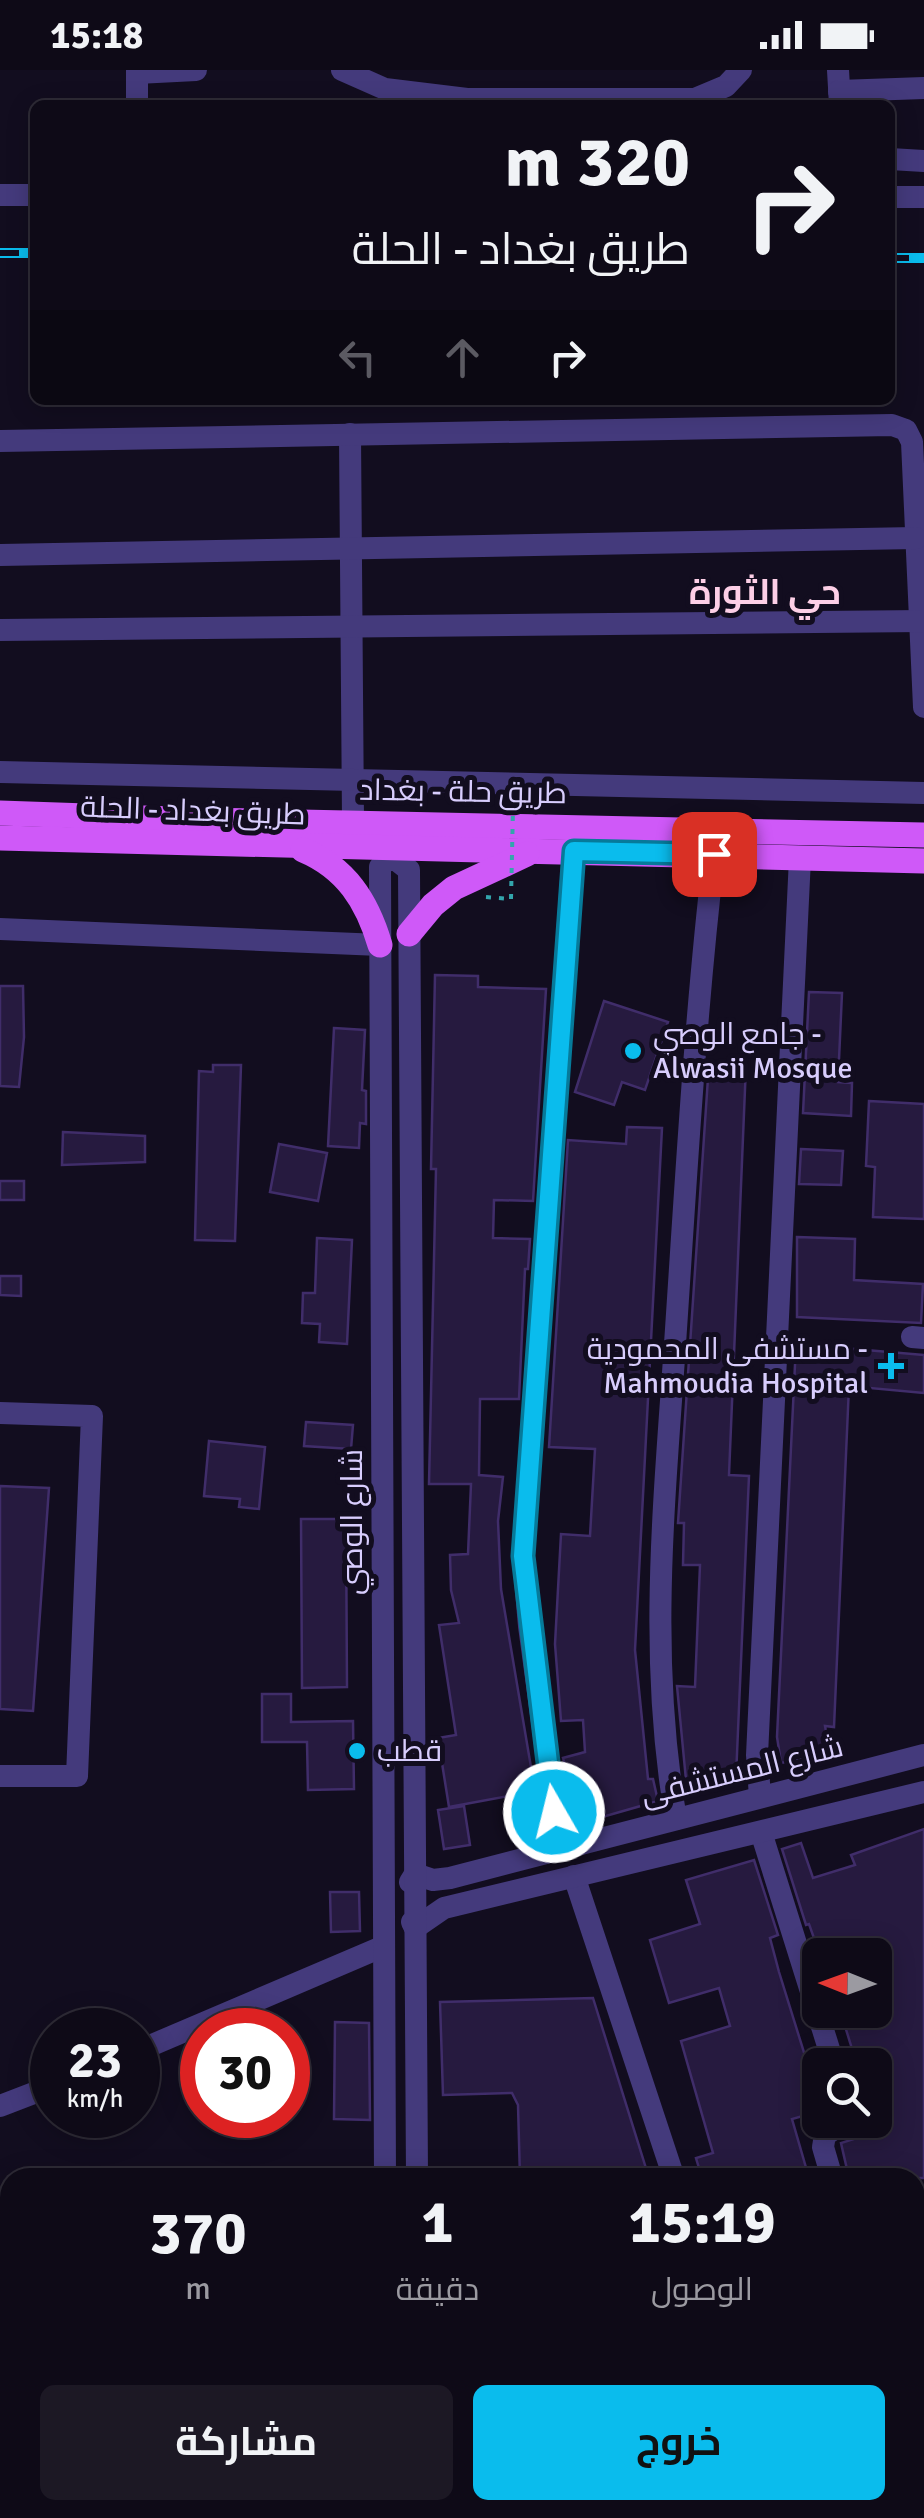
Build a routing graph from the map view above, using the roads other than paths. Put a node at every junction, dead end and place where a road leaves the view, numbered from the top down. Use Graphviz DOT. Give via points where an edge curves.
graph roads {
  1 [pos="196,70"];
  2 [pos="342,70"];
  3 [pos="741,70"];
  4 [pos="137,71"];
  5 [pos="924,88"];
  6 [pos="839,89"];
  7 [pos="136,100"];
  8 [pos="895,159"];
  9 [pos="924,161"];
  10 [pos="0,195"];
  11 [pos="30,195"];
  12 [pos="895,197"];
  13 [pos="924,197"];
  14 [pos="350,434"];
  15 [pos="0,441"];
  16 [pos="916,538"];
  17 [pos="351,549"];
  18 [pos="0,555"];
  19 [pos="923,622"];
  20 [pos="351,625"];
  21 [pos="0,630"];
  22 [pos="924,706"];
  23 [pos="0,772"];
  24 [pos="353,780"];
  25 [pos="924,792"];
  26 [pos="0,813"];
  27 [pos="353,821"];
  28 [pos="924,835"];
  29 [pos="0,838"];
  30 [pos="294,846"];
  31 [pos="535,850"];
  32 [pos="574,851"];
  33 [pos="714,854"];
  34 [pos="800,858"];
  35 [pos="924,861"];
  36 [pos="0,930"];
  37 [pos="410,934"];
  38 [pos="380,944"];
  39 [pos="0,1413"];
  40 [pos="924,1756"];
  41 [pos="0,1776"];
  42 [pos="924,1792"];
  43 [pos="760,1797"];
  44 [pos="676,1819"];
  45 [pos="760,1832"];
  46 [pos="559,1848"];
  47 [pos="459,1876"];
  48 [pos="574,1876"];
  49 [pos="466,1903"];
  50 [pos="400,1906"];
  51 [pos="160,2039"];
  52 [pos="829,2048"];
  53 [pos="30,2094"];
  54 [pos="0,2106"];
  55 [pos="824,2138"];
  56 [pos="386,2168"];
  57 [pos="416,2168"];
  58 [pos="671,2168"];
  59 [pos="829,2168"];
  1 -- 4 [label="street"];
  2 -- 3 [label="street" via="386,89 468,99 695,99 726,86"];
  4 -- 7 [label="street"];
  5 -- 6 [label="street"];
  8 -- 9 [label="street"];
  10 -- 11 [label="street"];
  12 -- 13 [label="street"];
  14 -- 15 [label="street"];
  14 -- 16 [label="street" via="892,425 906,430 912,442"];
  14 -- 17 [label="street"];
  16 -- 17 [label="street"];
  16 -- 19 [label="street"];
  17 -- 18 [label="street"];
  17 -- 20 [label="street"];
  19 -- 20 [label="street"];
  19 -- 22 [label="street"];
  20 -- 21 [label="street"];
  20 -- 24 [label="street"];
  23 -- 24 [label="street"];
  24 -- 25 [label="street"];
  24 -- 27 [label="street"];
  26 -- 27 [label="main road, طريق حلة - بغداد"];
  27 -- 28 [label="main road, طريق حلة - بغداد"];
  29 -- 30 [label="main road, طريق بغداد - الحلة"];
  30 -- 31 [label="main road, طريق بغداد - الحلة"];
  30 -- 38 [label="main road" via="338,870 356,889"];
  31 -- 32 [label="main road, طريق بغداد - الحلة"];
  31 -- 37 [label="main road" via="454,888"];
  32 -- 33 [label="main road, طريق بغداد - الحلة"];
  32 -- 46 [label="street" via="523,1556"];
  33 -- 34 [label="main road, طريق بغداد - الحلة"];
  33 -- 44 [label="street" via="698,998 658,1602 664,1753"];
  34 -- 35 [label="main road, طريق بغداد - الحلة"];
  34 -- 43 [label="street"];
  36 -- 38 [label="street"];
  37 -- 38 [label="street, شارع الوصي" via="409,870 396,859 386,861 380,867"];
  37 -- 50 [label="street, شارع الوصي"];
  38 -- 50 [label="street, شارع الوصي"];
  39 -- 41 [label="street" via="92,1416 78,1776"];
  40 -- 43 [label="street, شارع المستشفى"];
  42 -- 45 [label="street, شارع المستشفى"];
  43 -- 44 [label="street, شارع المستشفى"];
  44 -- 46 [label="street, شارع المستشفى"];
  45 -- 48 [label="street, شارع المستشفى"];
  45 -- 52 [label="street"];
  46 -- 47 [label="street, شارع المستشفى"];
  47 -- 49 [label="street" via="452,1893"];
  47 -- 50 [label="street, شارع المستشفى"];
  48 -- 49 [label="street, شارع المستشفى"];
  48 -- 58 [label="street"];
  49 -- 50 [label="street"];
  50 -- 51 [label="street, شارع المستشفى"];
  50 -- 56 [label="street, شارع الوصي"];
  50 -- 57 [label="street, شارع الوصي"];
  53 -- 54 [label="street"];
  55 -- 59 [label="street"];
}
